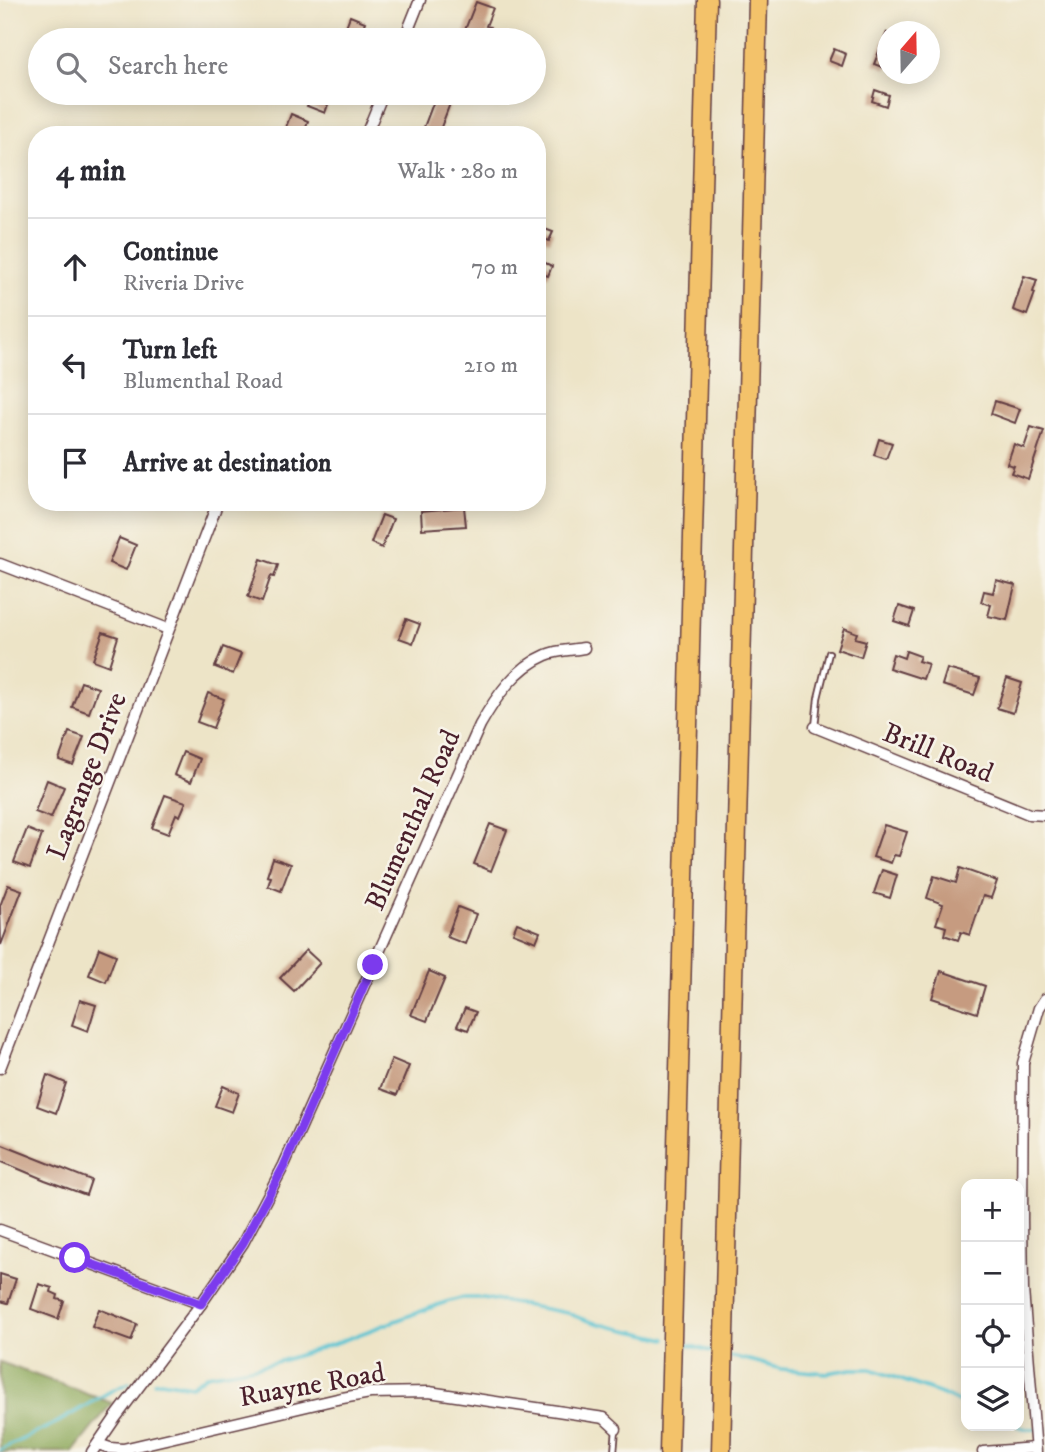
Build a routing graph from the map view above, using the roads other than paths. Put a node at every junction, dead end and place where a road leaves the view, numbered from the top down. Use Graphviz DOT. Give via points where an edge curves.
graph roads {
  1 [pos="420,0"];
  2 [pos="707,0"];
  3 [pos="758,0"];
  4 [pos="409,28"];
  5 [pos="378,105"];
  6 [pos="370,126"];
  7 [pos="214,511"];
  8 [pos="0,564"];
  9 [pos="168,629"];
  10 [pos="584,648"];
  11 [pos="829,653"];
  12 [pos="815,727"];
  13 [pos="1045,815"];
  14 [pos="1045,999"];
  15 [pos="0,1068"];
  16 [pos="0,1230"];
  17 [pos="201,1304"];
  18 [pos="616,1429"];
  19 [pos="95,1448"];
  20 [pos="1035,1450"];
  21 [pos="614,1452"];
  22 [pos="669,1452"];
  23 [pos="721,1452"];
  24 [pos="983,1452"];
  1 -- 4 [label="street"];
  2 -- 22 [label="highway"];
  3 -- 23 [label="highway"];
  5 -- 6 [label="street"];
  7 -- 9 [label="street, Lagrange Drive"];
  8 -- 9 [label="street"];
  9 -- 15 [label="street, Lagrange Drive"];
  10 -- 17 [label="street, Blumenthal Road" via="548,654 530,664 503,688 486,714 284,1166 240,1248"];
  11 -- 12 [label="lane"];
  12 -- 13 [label="street, Brill Road" via="1029,814"];
  14 -- 20 [label="street" via="1023,1063 1023,1290"];
  16 -- 17 [label="street"];
  17 -- 19 [label="street, Blumenthal Road"];
  18 -- 19 [label="street, Ruayne Road" via="604,1418 463,1396 370,1393 123,1449"];
  18 -- 21 [label="lane"];
  20 -- 24 [label="street"];
}
